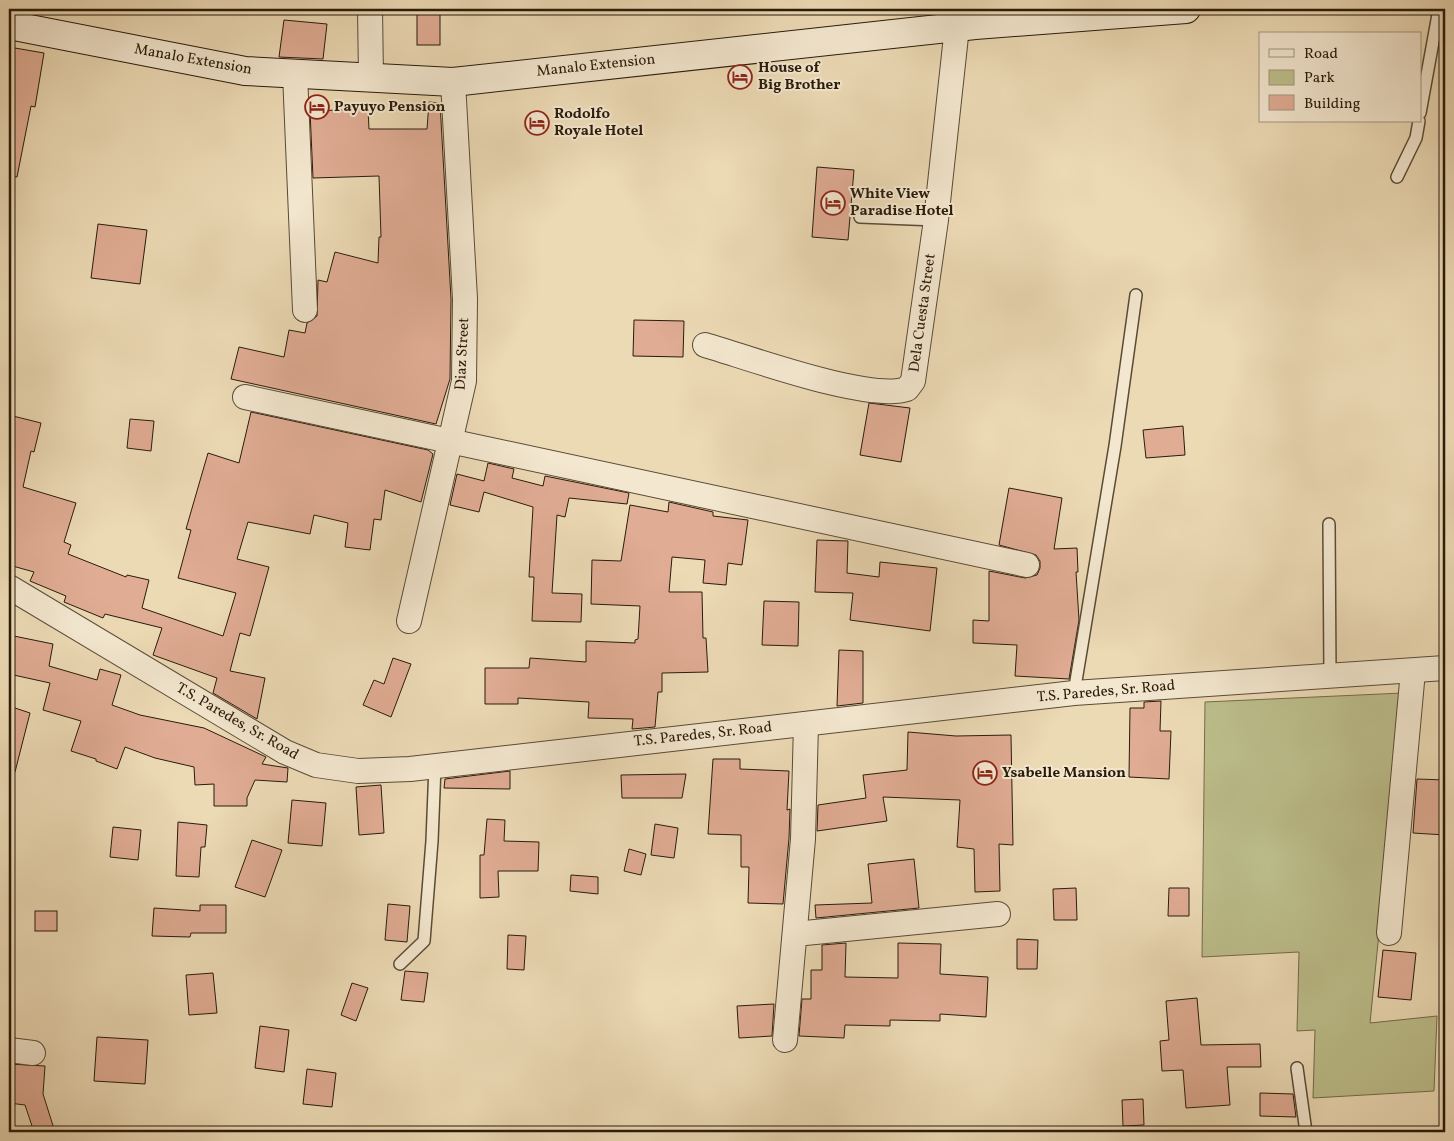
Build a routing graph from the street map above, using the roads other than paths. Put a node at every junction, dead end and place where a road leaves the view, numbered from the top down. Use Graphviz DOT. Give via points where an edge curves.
graph roads {
  1 [pos="370,9"];
  2 [pos="1186,9"];
  3 [pos="1439,9"];
  4 [pos="969,20"];
  5 [pos="9,25"];
  6 [pos="295,74"];
  7 [pos="372,77"];
  8 [pos="453,82"];
  9 [pos="1422,102"];
  10 [pos="1419,122"];
  11 [pos="1396,177"];
  12 [pos="860,217"];
  13 [pos="936,220"];
  14 [pos="1136,294"];
  15 [pos="305,310"];
  16 [pos="705,345"];
  17 [pos="245,397"];
  18 [pos="449,442"];
  19 [pos="1329,524"];
  20 [pos="1028,565"];
  21 [pos="9,587"];
  22 [pos="409,620"];
  23 [pos="1445,668"];
  24 [pos="1413,671"];
  25 [pos="1330,676"];
  26 [pos="1074,693"];
  27 [pos="806,724"];
  28 [pos="435,766"];
  29 [pos="998,914"];
  30 [pos="1389,933"];
  31 [pos="795,934"];
  32 [pos="400,964"];
  33 [pos="786,1040"];
  34 [pos="9,1050"];
  35 [pos="33,1053"];
  36 [pos="1297,1068"];
  37 [pos="1306,1132"];
  1 -- 7 [label="street"];
  2 -- 4 [label="street, Manalo Extension"];
  3 -- 9 [label="lane"];
  4 -- 8 [label="street, Manalo Extension"];
  4 -- 13 [label="street, Dela Cuesta Street"];
  5 -- 6 [label="street, Manalo Extension" via="245,71"];
  6 -- 7 [label="street, Manalo Extension"];
  6 -- 15 [label="street"];
  7 -- 8 [label="street, Manalo Extension"];
  8 -- 18 [label="street, Diaz Street" via="465,299 465,361 459,406"];
  10 -- 11 [label="lane" via="1416,138"];
  12 -- 13 [label="lane"];
  13 -- 16 [label="street, Dela Cuesta Street" via="916,370 907,388 886,392 836,383"];
  14 -- 26 [label="lane" via="1115,446"];
  17 -- 18 [label="street"];
  18 -- 20 [label="street"];
  18 -- 22 [label="street, Diaz Street"];
  19 -- 25 [label="lane"];
  21 -- 28 [label="street, T.S. Paredes, Sr. Road" via="285,752 316,765 358,771"];
  23 -- 24 [label="street, T.S. Paredes, Sr. Road"];
  24 -- 25 [label="street, T.S. Paredes, Sr. Road"];
  24 -- 30 [label="street"];
  25 -- 26 [label="street, T.S. Paredes, Sr. Road"];
  26 -- 27 [label="street, T.S. Paredes, Sr. Road"];
  27 -- 28 [label="street, T.S. Paredes, Sr. Road"];
  27 -- 31 [label="street" via="803,838"];
  28 -- 32 [label="lane" via="424,941"];
  29 -- 31 [label="street"];
  31 -- 33 [label="street"];
  34 -- 35 [label="street"];
  36 -- 37 [label="lane"];
}
